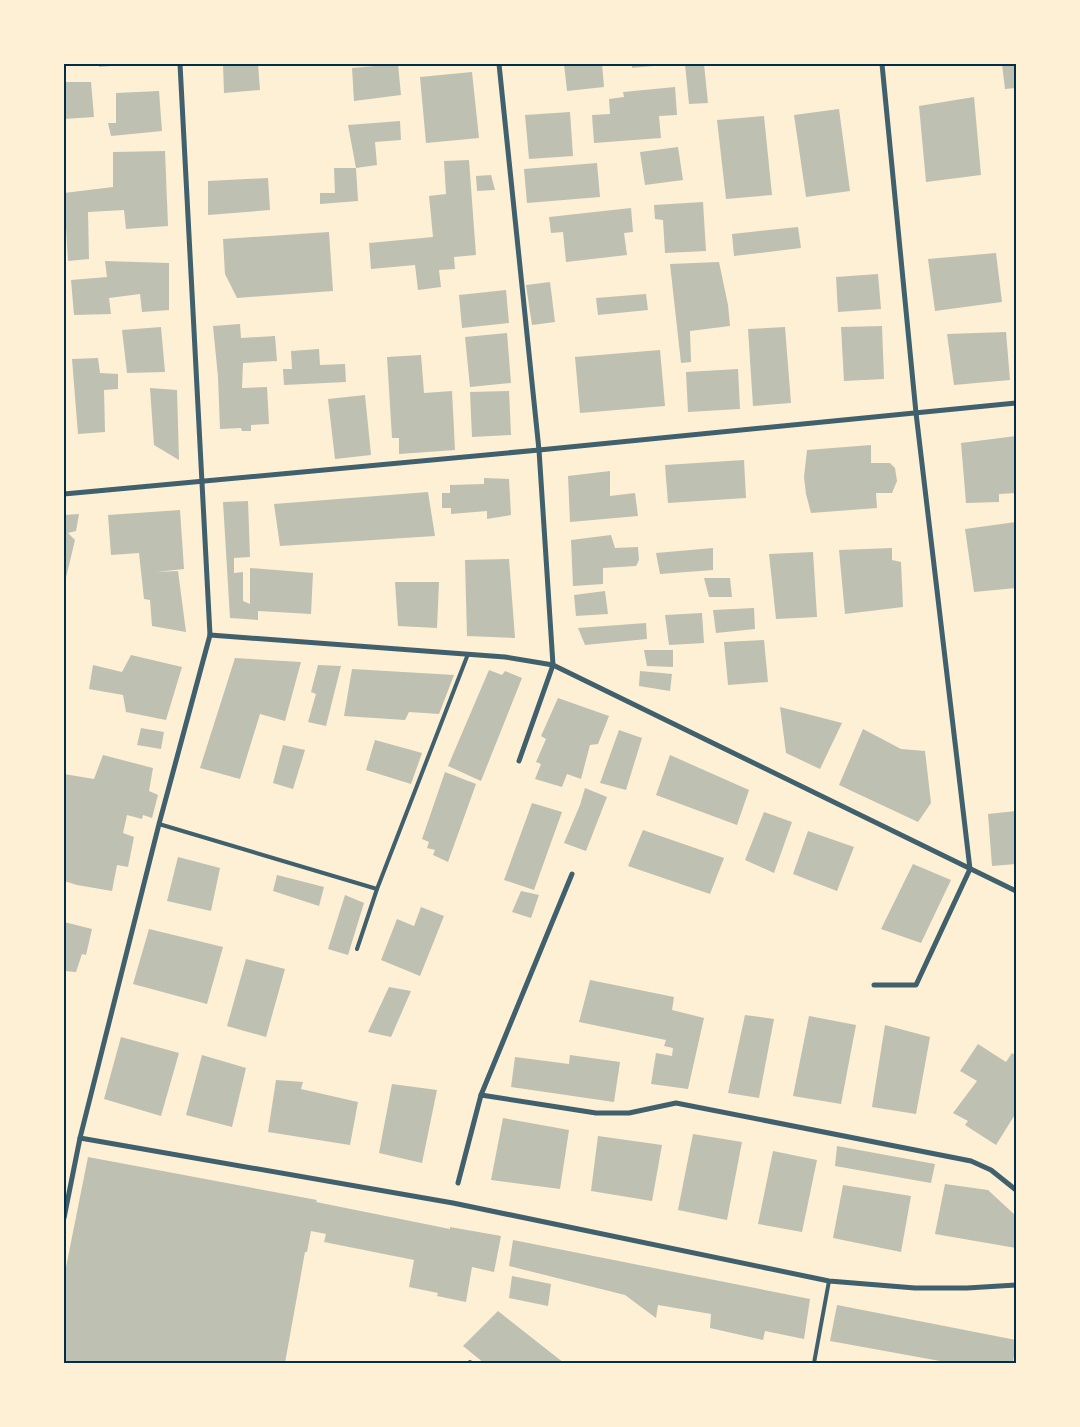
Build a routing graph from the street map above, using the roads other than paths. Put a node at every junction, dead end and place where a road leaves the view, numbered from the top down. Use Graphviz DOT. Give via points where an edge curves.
graph roads {
  1 [pos="180,64"];
  2 [pos="499,64"];
  3 [pos="882,64"];
  4 [pos="1016,403"];
  5 [pos="916,413"];
  6 [pos="539,450"];
  7 [pos="203,480"];
  8 [pos="64,494"];
  9 [pos="210,635"];
  10 [pos="468,654"];
  11 [pos="553,665"];
  12 [pos="519,761"];
  13 [pos="158,824"];
  14 [pos="970,869"];
  15 [pos="572,874"];
  16 [pos="377,889"];
  17 [pos="1016,891"];
  18 [pos="357,949"];
  19 [pos="874,985"];
  20 [pos="481,1094"];
  21 [pos="80,1138"];
  22 [pos="458,1183"];
  23 [pos="1016,1190"];
  24 [pos="64,1218"];
  25 [pos="829,1281"];
  26 [pos="1016,1285"];
  27 [pos="814,1363"];
  1 -- 7 [label="street"];
  2 -- 6 [label="street"];
  3 -- 5 [label="street"];
  4 -- 5 [label="street"];
  5 -- 6 [label="street"];
  5 -- 14 [label="street"];
  6 -- 7 [label="street"];
  6 -- 11 [label="street"];
  7 -- 8 [label="street"];
  7 -- 9 [label="street"];
  9 -- 10 [label="street"];
  9 -- 13 [label="street"];
  10 -- 11 [label="street" via="505,656"];
  10 -- 16 [label="lane"];
  11 -- 12 [label="street"];
  11 -- 14 [label="street"];
  13 -- 16 [label="lane"];
  13 -- 21 [label="street"];
  14 -- 17 [label="street"];
  14 -- 19 [label="street" via="916,985"];
  15 -- 20 [label="street"];
  16 -- 18 [label="lane"];
  20 -- 22 [label="street"];
  20 -- 23 [label="street" via="596,1113 629,1113 676,1103 971,1161 991,1170"];
  21 -- 24 [label="street"];
  21 -- 25 [label="street" via="453,1203"];
  25 -- 26 [label="street" via="915,1288"];
  25 -- 27 [label="lane"];
}
